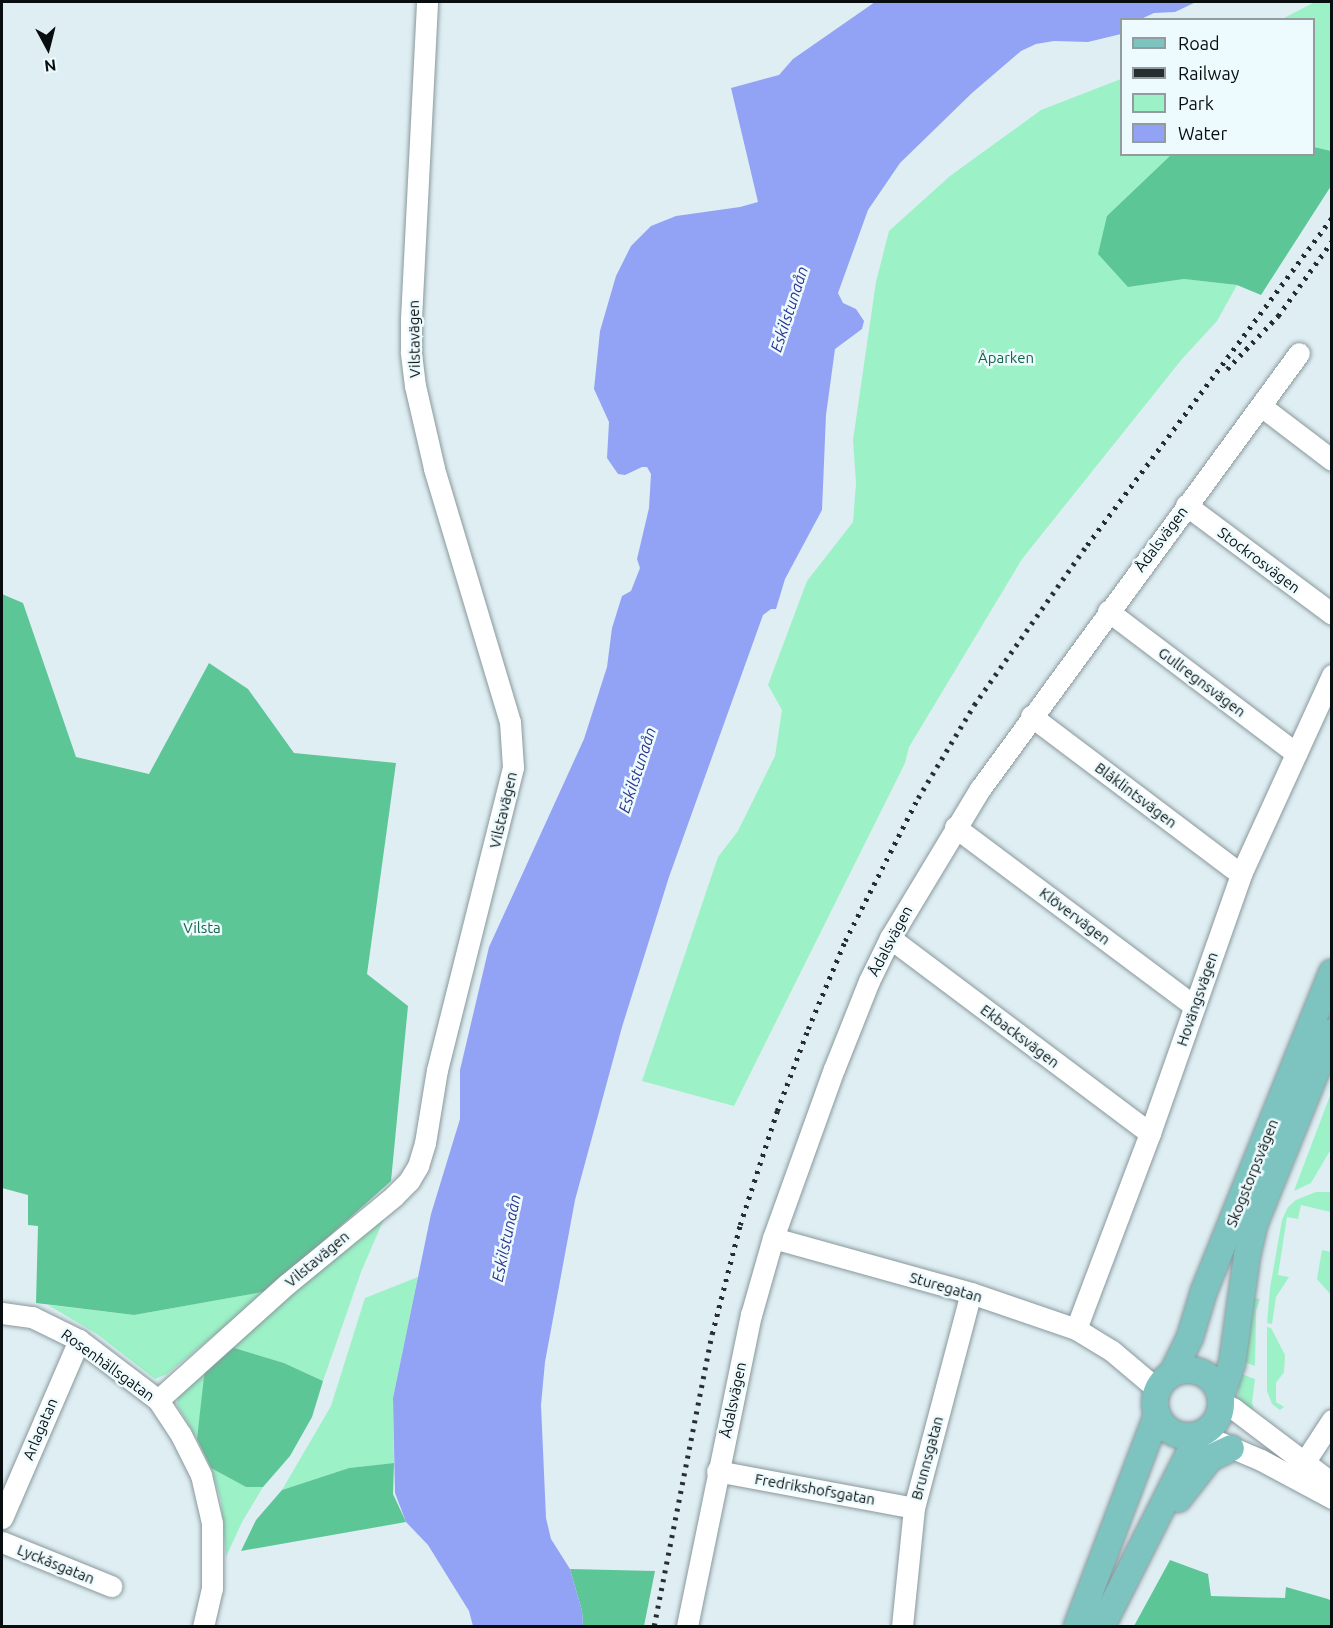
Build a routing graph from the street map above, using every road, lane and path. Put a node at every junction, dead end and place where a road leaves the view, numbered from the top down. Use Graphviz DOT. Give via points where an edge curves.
graph roads {
  1 [pos="427,2"];
  2 [pos="1299,353"];
  3 [pos="1261,406"];
  4 [pos="1332,460"];
  5 [pos="1186,505"];
  6 [pos="1108,611"];
  7 [pos="1332,614"];
  8 [pos="1332,675"];
  9 [pos="1031,716"];
  10 [pos="1296,753"];
  11 [pos="955,826"];
  12 [pos="1241,874"];
  13 [pos="890,938"];
  14 [pos="1332,973"];
  15 [pos="1194,1006"];
  16 [pos="1332,1032"];
  17 [pos="1150,1133"];
  18 [pos="773,1238"];
  19 [pos="971,1293"];
  20 [pos="2,1313"];
  21 [pos="1076,1329"];
  22 [pos="78,1340"];
  23 [pos="1166,1379"];
  24 [pos="158,1400"];
  25 [pos="1221,1400"];
  26 [pos="1157,1415"];
  27 [pos="1332,1420"];
  28 [pos="1199,1435"];
  29 [pos="1231,1448"];
  30 [pos="1299,1469"];
  31 [pos="717,1472"];
  32 [pos="1332,1482"];
  33 [pos="1332,1498"];
  34 [pos="914,1508"];
  35 [pos="2,1518"];
  36 [pos="1144,1539"];
  37 [pos="2,1542"];
  38 [pos="111,1586"];
  39 [pos="203,1626"];
  40 [pos="687,1626"];
  41 [pos="902,1626"];
  42 [pos="1077,1626"];
  43 [pos="1102,1626"];
  1 -- 24 [label="street, Vilstavägen" via="411,320 413,374 434,468 510,722 513,767 437,1070 425,1143 409,1181"];
  2 -- 3 [label="street, Ådalsvägen"];
  3 -- 4 [label="street"];
  3 -- 5 [label="street, Ådalsvägen"];
  5 -- 6 [label="street, Ådalsvägen"];
  5 -- 7 [label="street, Stockrosvägen"];
  6 -- 9 [label="street, Ådalsvägen"];
  6 -- 10 [label="street, Gullregnsvägen"];
  8 -- 10 [label="street, Hovängsvägen"];
  9 -- 11 [label="street, Ådalsvägen"];
  9 -- 12 [label="street, Blåklintsvägen"];
  10 -- 12 [label="street, Hovängsvägen"];
  11 -- 13 [label="street, Ådalsvägen"];
  11 -- 15 [label="street, Klövervägen"];
  12 -- 15 [label="street, Hovängsvägen"];
  13 -- 17 [label="street, Ekbacksvägen"];
  13 -- 18 [label="street, Ådalsvägen" via="834,1069"];
  14 -- 23 [label="main road, Skogstorpsvägen"];
  15 -- 17 [label="street, Hovängsvägen"];
  16 -- 25 [label="main road, Skogstorpsvägen" via="1254,1225 1232,1364"];
  17 -- 21 [label="street, Hovängsvägen"];
  18 -- 19 [label="street, Sturegatan"];
  18 -- 31 [label="street, Ådalsvägen" via="751,1315"];
  19 -- 21 [label="street, Sturegatan"];
  19 -- 34 [label="street, Brunnsgatan"];
  20 -- 22 [label="street, Rosenhällsgatan" via="32,1317"];
  21 -- 23 [label="street, Sturegatan"];
  22 -- 24 [label="street, Rosenhällsgatan"];
  22 -- 35 [label="street, Arlagatan"];
  23 -- 25 [label="main road" via="1188,1369 1206,1374 1216,1383"];
  23 -- 26 [label="main road"];
  24 -- 39 [label="street, Rosenhällsgatan" via="192,1455 208,1500 212,1588"];
  25 -- 28 [label="main road" via="1217,1420"];
  25 -- 30 [label="street"];
  26 -- 28 [label="main road" via="1174,1433"];
  26 -- 42 [label="main road"];
  27 -- 30 [label="street"];
  28 -- 29 [label="street"];
  28 -- 36 [label="main road"];
  29 -- 30 [label="street"];
  29 -- 36 [label="main road" via="1210,1458"];
  30 -- 32 [label="street"];
  30 -- 33 [label="street"];
  31 -- 34 [label="street, Fredrikshofsgatan"];
  31 -- 40 [label="street, Ådalsvägen"];
  34 -- 41 [label="street, Brunnsgatan"];
  36 -- 43 [label="main road"];
  37 -- 38 [label="street, Lyckåsgatan"];
}
